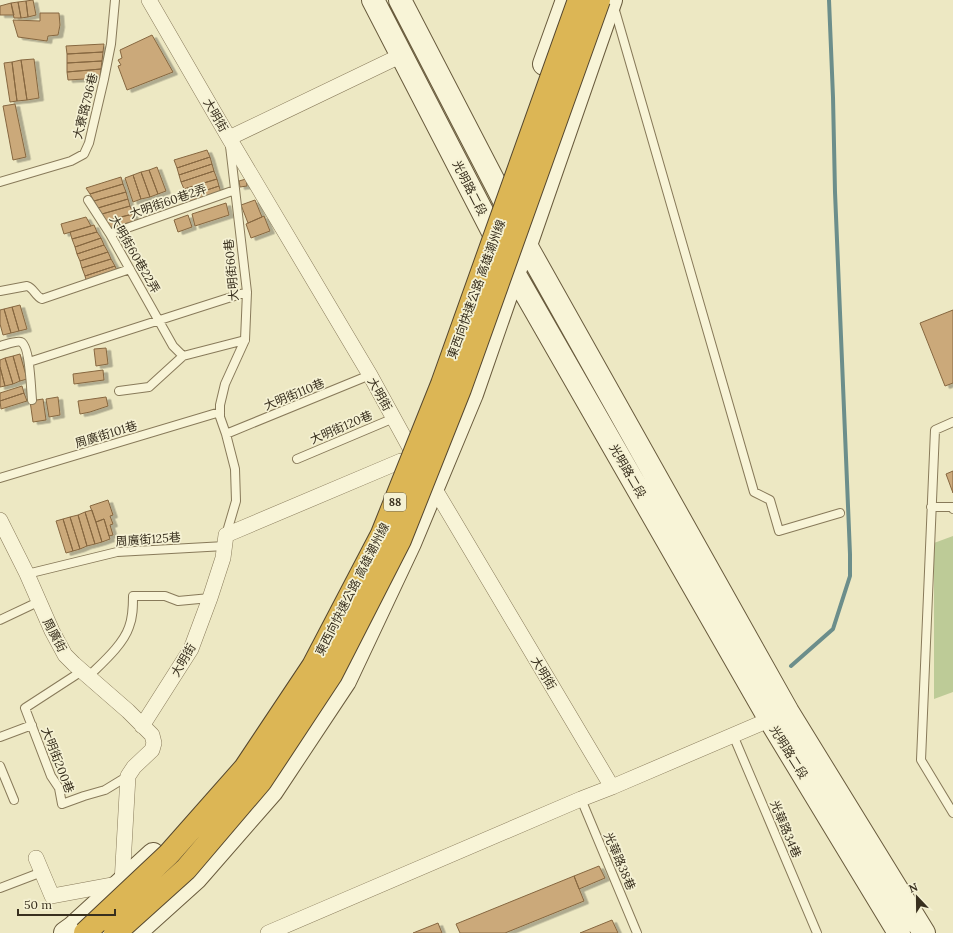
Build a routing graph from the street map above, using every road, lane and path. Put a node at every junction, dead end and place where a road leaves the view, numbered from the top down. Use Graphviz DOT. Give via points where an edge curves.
graph roads {
  1 [pos="116,0"];
  2 [pos="149,0"];
  3 [pos="373,0"];
  4 [pos="567,0"];
  5 [pos="579,0"];
  6 [pos="599,0"];
  7 [pos="612,0"];
  8 [pos="404,8"];
  9 [pos="388,28"];
  10 [pos="402,55"];
  11 [pos="229,138"];
  12 [pos="0,182"];
  13 [pos="235,190"];
  14 [pos="499,191"];
  15 [pos="88,200"];
  16 [pos="489,224"];
  17 [pos="110,234"];
  18 [pos="526,244"];
  19 [pos="130,269"];
  20 [pos="514,273"];
  21 [pos="0,291"];
  22 [pos="247,292"];
  23 [pos="159,320"];
  24 [pos="245,340"];
  25 [pos="0,346"];
  26 [pos="184,356"];
  27 [pos="28,362"];
  28 [pos="370,376"];
  29 [pos="119,390"];
  30 [pos="32,400"];
  31 [pos="220,412"];
  32 [pos="394,418"];
  33 [pos="953,422"];
  34 [pos="226,434"];
  35 [pos="404,452"];
  36 [pos="297,459"];
  37 [pos="0,478"];
  38 [pos="433,488"];
  39 [pos="931,507"];
  40 [pos="953,509"];
  41 [pos="840,513"];
  42 [pos="0,520"];
  43 [pos="225,540"];
  44 [pos="27,574"];
  45 [pos="210,598"];
  46 [pos="38,602"];
  47 [pos="0,620"];
  48 [pos="85,674"];
  49 [pos="779,716"];
  50 [pos="32,724"];
  51 [pos="142,726"];
  52 [pos="733,735"];
  53 [pos="0,738"];
  54 [pos="0,766"];
  55 [pos="128,776"];
  56 [pos="612,787"];
  57 [pos="581,799"];
  58 [pos="14,800"];
  59 [pos="952,811"];
  60 [pos="36,858"];
  61 [pos="42,872"];
  62 [pos="122,883"];
  63 [pos="0,888"];
  64 [pos="277,931"];
  65 [pos="64,933"];
  66 [pos="86,933"];
  67 [pos="115,933"];
  68 [pos="121,933"];
  69 [pos="135,933"];
  70 [pos="637,933"];
  71 [pos="817,933"];
  72 [pos="899,933"];
  73 [pos="924,933"];
  1 -- 12 [label="lane, 大寮路796巷" via="106,72 84,154 71,161"];
  2 -- 11 [label="street, 大明街"];
  3 -- 9 [label="street, 光明路二段"];
  4 -- 14 [label="street"];
  5 -- 66 [label="highway, 東西向快速公路 高雄潮州線 / 88, bridge" via="436,398 382,534 324,645 244,768 169,854"];
  6 -- 67 [label="highway, 東西向快速公路 高雄潮州線 / 88, bridge" via="454,404 400,540 331,675 261,781 186,869"];
  7 -- 18 [label="street"];
  7 -- 41 [label="lane" via="754,492 770,500 780,531"];
  8 -- 9 [label="street"];
  8 -- 14 [label="street, 光明路二段"];
  9 -- 10 [label="street, 光明路二段"];
  10 -- 11 [label="street"];
  10 -- 16 [label="street, 光明路二段"];
  11 -- 13 [label="lane, 大明街60巷"];
  11 -- 28 [label="street, 大明街"];
  13 -- 17 [label="lane, 大明街60巷2弄"];
  13 -- 22 [label="lane, 大明街60巷"];
  14 -- 16 [label="street"];
  14 -- 18 [label="street, 光明路二段"];
  15 -- 17 [label="lane, 大明街60巷22弄"];
  16 -- 20 [label="street, 光明路二段"];
  16 -- 35 [label="street" via="434,381"];
  17 -- 19 [label="lane, 大明街60巷22弄"];
  18 -- 20 [label="street"];
  18 -- 49 [label="street, 光明路二段"];
  19 -- 21 [label="lane" via="42,299 27,286"];
  19 -- 23 [label="lane, 大明街60巷22弄"];
  20 -- 38 [label="street" via="472,394"];
  20 -- 49 [label="street, 光明路二段"];
  22 -- 23 [label="lane"];
  22 -- 24 [label="lane, 大明街60巷"];
  23 -- 26 [label="lane, 大明街60巷22弄" via="173,346"];
  23 -- 27 [label="lane"];
  24 -- 26 [label="lane"];
  24 -- 31 [label="lane, 大明街60巷" via="225,384"];
  25 -- 27 [label="lane" via="19,341 23,343"];
  26 -- 29 [label="lane" via="148,387"];
  27 -- 30 [label="lane"];
  28 -- 32 [label="street, 大明街"];
  28 -- 34 [label="lane, 大明街110巷"];
  31 -- 34 [label="lane, 大明街60巷"];
  31 -- 37 [label="lane, 周廣街101巷"];
  32 -- 35 [label="street, 大明街"];
  32 -- 36 [label="lane, 大明街120巷"];
  33 -- 39 [label="lane" via="935,430"];
  34 -- 43 [label="lane, 大明街60巷" via="235,469 236,501"];
  35 -- 38 [label="street, 大明街"];
  35 -- 43 [label="street"];
  35 -- 62 [label="street" via="372,530 304,662 238,763 161,847"];
  38 -- 56 [label="street, 大明街"];
  38 -- 69 [label="street" via="410,544 345,681 272,791 196,878"];
  39 -- 40 [label="lane"];
  39 -- 59 [label="lane" via="921,760"];
  42 -- 44 [label="street, 周廣街"];
  43 -- 44 [label="lane, 周廣街125巷" via="117,552"];
  43 -- 45 [label="street, 大明街" via="223,558"];
  44 -- 46 [label="street, 周廣街"];
  45 -- 48 [label="lane" via="178,601 165,596 133,596 129,628 118,646"];
  45 -- 51 [label="street, 大明街" via="192,649"];
  46 -- 47 [label="lane"];
  46 -- 48 [label="street, 周廣街" via="66,655"];
  48 -- 50 [label="lane, 大明街200巷" via="25,708"];
  48 -- 51 [label="street, 周廣街"];
  49 -- 52 [label="street"];
  49 -- 72 [label="street, 光明路二段"];
  49 -- 73 [label="street, 光明路二段"];
  50 -- 53 [label="lane, 大明街200巷"];
  50 -- 55 [label="lane, 大明街200巷" via="51,776 59,788 62,804 105,790"];
  51 -- 55 [label="street" via="152,735 154,743 152,750"];
  52 -- 56 [label="street"];
  52 -- 71 [label="lane, 光華路34巷"];
  54 -- 58 [label="lane"];
  55 -- 62 [label="street"];
  56 -- 57 [label="street"];
  57 -- 64 [label="street"];
  57 -- 70 [label="lane, 光華路38巷"];
  60 -- 61 [label="street"];
  61 -- 62 [label="street" via="52,896"];
  61 -- 63 [label="lane"];
  62 -- 65 [label="street"];
  62 -- 68 [label="street"];
}
